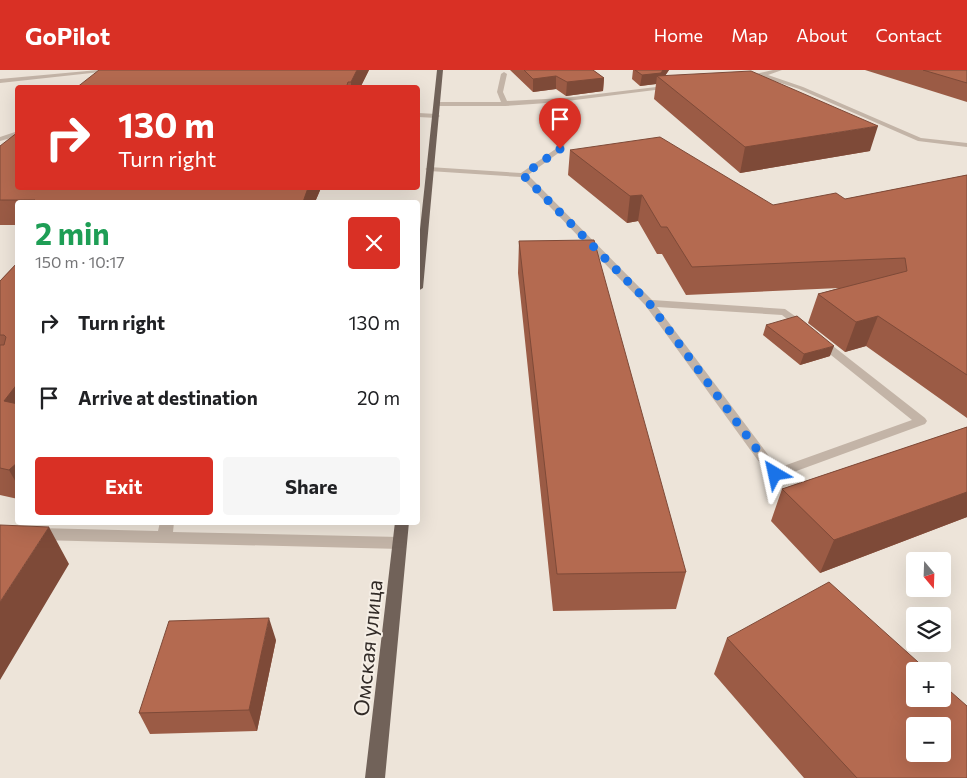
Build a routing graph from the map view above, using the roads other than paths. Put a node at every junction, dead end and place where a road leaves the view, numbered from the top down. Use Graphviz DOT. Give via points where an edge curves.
graph roads {
  1 [pos="116,70"];
  2 [pos="440,70"];
  3 [pos="779,70"];
  4 [pos="504,74"];
  5 [pos="762,76"];
  6 [pos="734,79"];
  7 [pos="0,81"];
  8 [pos="679,85"];
  9 [pos="564,100"];
  10 [pos="437,104"];
  11 [pos="505,104"];
  12 [pos="420,115"];
  13 [pos="437,116"];
  14 [pos="15,135"];
  15 [pos="0,139"];
  16 [pos="967,145"];
  17 [pos="430,169"];
  18 [pos="523,175"];
  19 [pos="420,246"];
  20 [pos="649,303"];
  21 [pos="402,525"];
  22 [pos="166,530"];
  23 [pos="19,533"];
  24 [pos="400,543"];
  25 [pos="375,778"];
  1 -- 7 [label="lane"];
  2 -- 10 [label="main road"];
  3 -- 5 [label="lane"];
  4 -- 11 [label="lane" via="500,92"];
  5 -- 6 [label="lane"];
  5 -- 16 [label="lane" via="801,88 920,140"];
  8 -- 9 [label="lane"];
  9 -- 11 [label="lane"];
  9 -- 18 [label="lane" via="560,149"];
  10 -- 11 [label="lane"];
  10 -- 13 [label="main road"];
  12 -- 13 [label="lane"];
  13 -- 17 [label="main road"];
  14 -- 15 [label="lane"];
  17 -- 18 [label="lane"];
  17 -- 19 [label="main road"];
  18 -- 20 [label="lane"];
  20 -- 20 [label="lane" via="785,312 921,421 775,474"];
  21 -- 24 [label="main road, Омская улица"];
  22 -- 23 [label="lane"];
  22 -- 24 [label="lane"];
  24 -- 25 [label="main road, Омская улица"];
}
